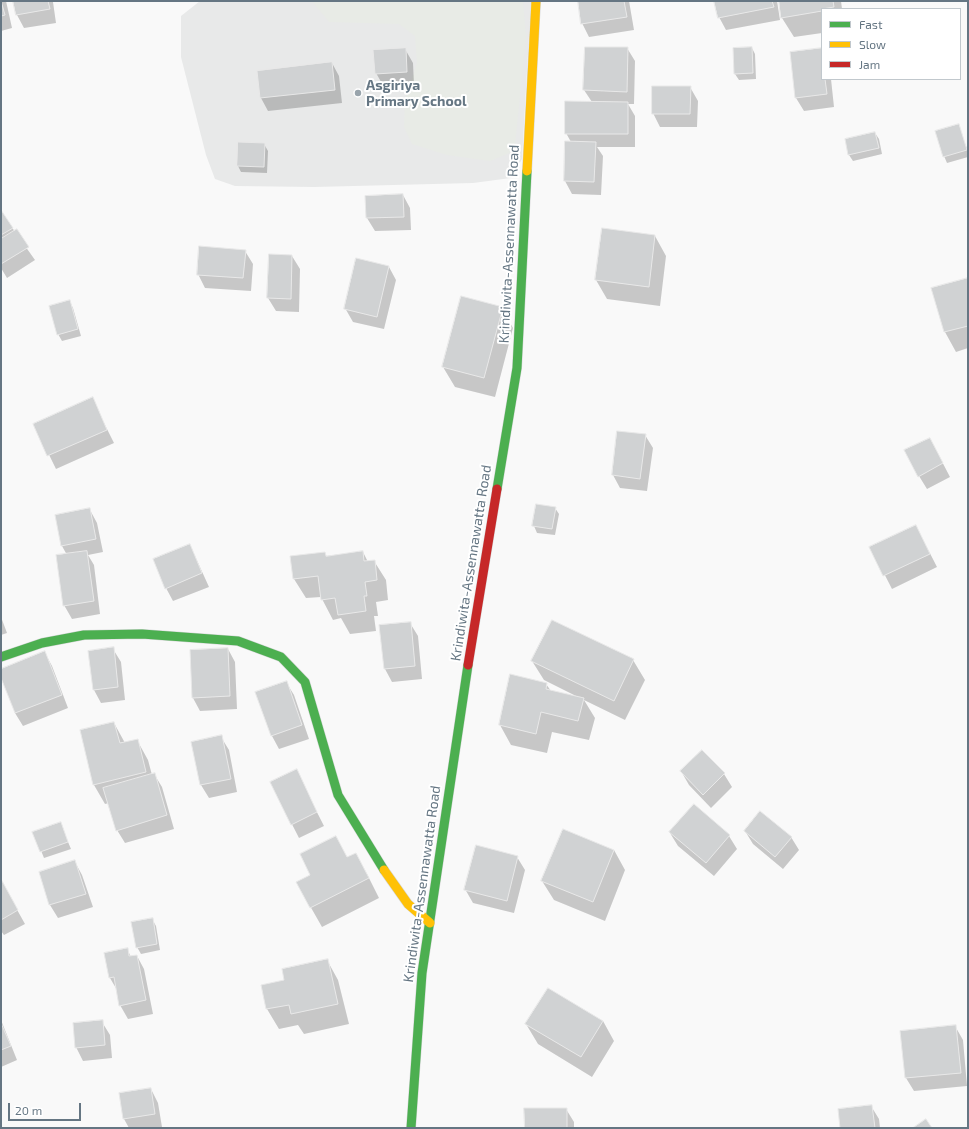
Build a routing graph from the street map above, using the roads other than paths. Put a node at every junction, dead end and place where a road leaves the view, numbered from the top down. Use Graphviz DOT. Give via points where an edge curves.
graph roads {
  1 [pos="536,1"];
  2 [pos="1,657"];
  3 [pos="430,923"];
  4 [pos="411,1128"];
  1 -- 3 [label="main road, Krindiwita-Assennawatta Road" via="517,368 461,708"];
  2 -- 3 [label="main road" via="42,643 84,635 142,634 238,641 281,658 305,682 338,795 380,865 408,904"];
  3 -- 4 [label="main road, Krindiwita-Assennawatta Road" via="422,973"];
}
